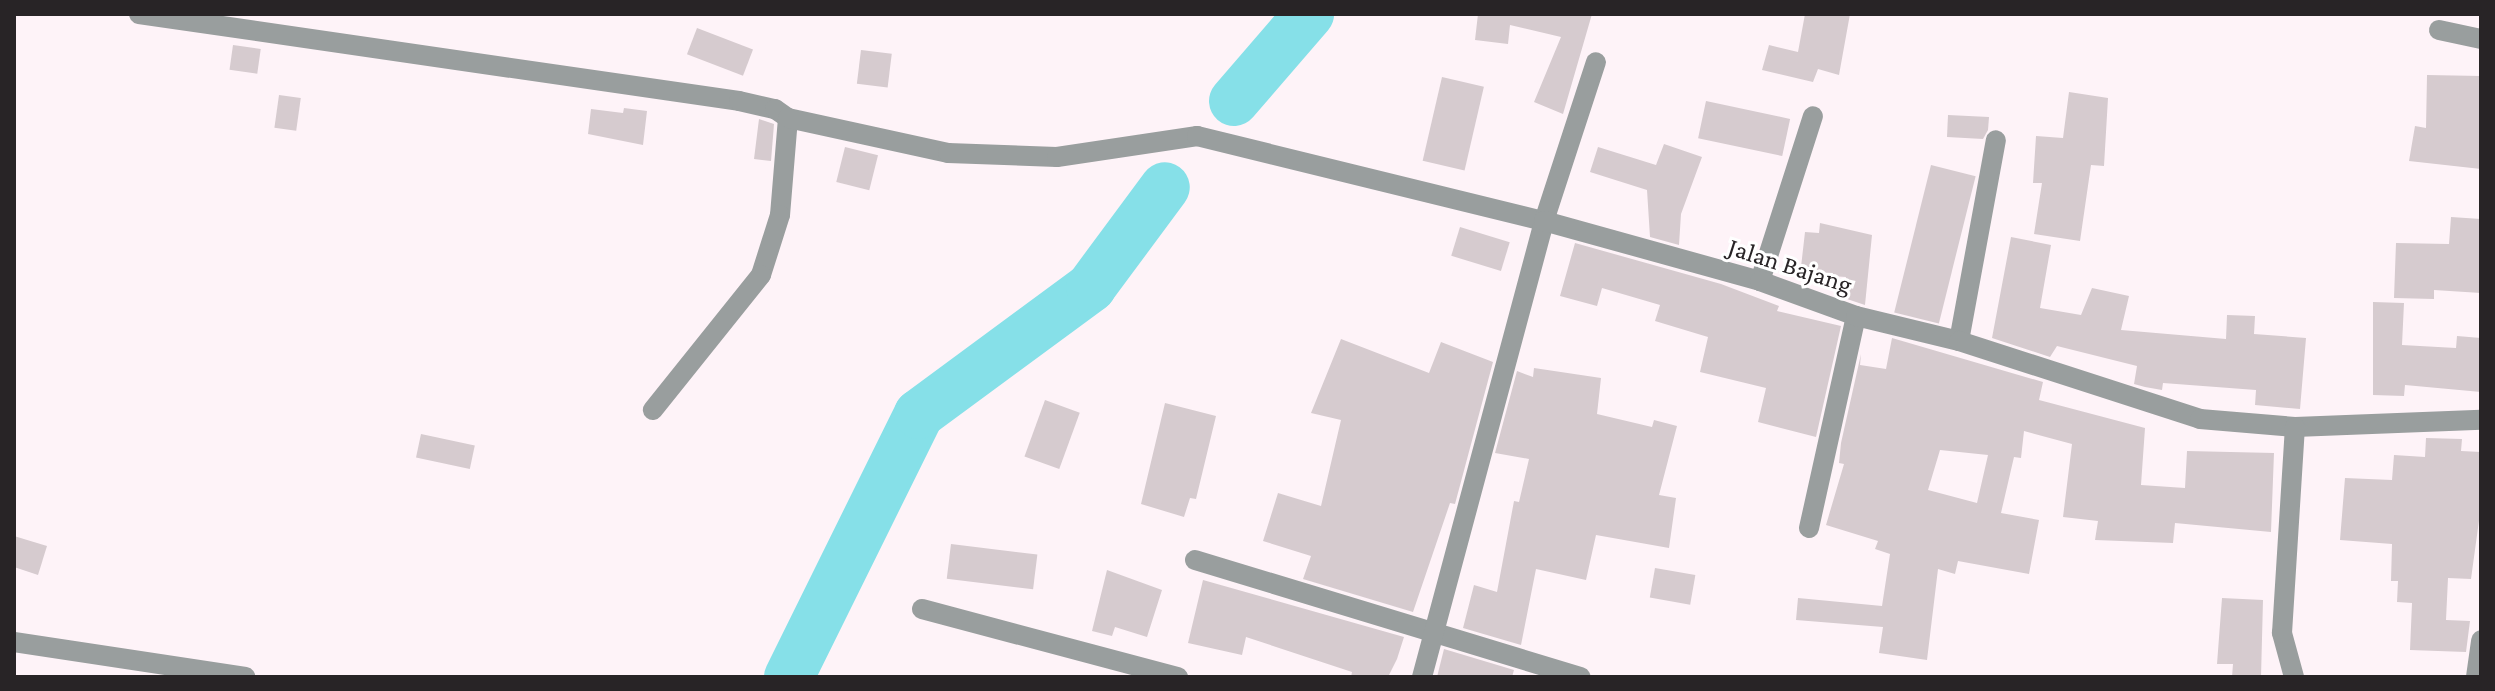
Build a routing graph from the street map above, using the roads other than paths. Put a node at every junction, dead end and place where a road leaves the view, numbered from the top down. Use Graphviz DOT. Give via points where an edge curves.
graph roads {
  1 [pos="139,14"];
  2 [pos="2439,30"];
  3 [pos="2481,39"];
  4 [pos="1596,62"];
  5 [pos="1813,116"];
  6 [pos="788,118"];
  7 [pos="1996,140"];
  8 [pos="1544,221"];
  9 [pos="1760,281"];
  10 [pos="1856,316"];
  11 [pos="1959,341"];
  12 [pos="653,410"];
  13 [pos="2481,420"];
  14 [pos="2295,427"];
  15 [pos="1809,528"];
  16 [pos="1195,560"];
  17 [pos="922,609"];
  18 [pos="1436,632"];
  19 [pos="2481,640"];
  20 [pos="14,642"];
  21 [pos="245,677"];
  22 [pos="1178,677"];
  23 [pos="1422,677"];
  24 [pos="1581,677"];
  25 [pos="2294,677"];
  26 [pos="2476,677"];
  1 -- 6 [label="street, Jalan Bajang" via="739,101 775,109"];
  2 -- 3 [label="street"];
  4 -- 8 [label="street"];
  5 -- 9 [label="street"];
  6 -- 8 [label="street, Jalan Bajang" via="948,153 1057,157 1197,136"];
  6 -- 12 [label="street" via="780,215 761,275"];
  7 -- 11 [label="street"];
  8 -- 9 [label="street, Jalan Bajang"];
  8 -- 18 [label="street"];
  9 -- 10 [label="street, Jalan Bajang"];
  10 -- 11 [label="street, Jalan Bajang"];
  10 -- 15 [label="street"];
  11 -- 14 [label="street, Jalan Bajang" via="2200,419"];
  13 -- 14 [label="street, Jalan Bajang"];
  14 -- 25 [label="street" via="2282,633"];
  16 -- 18 [label="street"];
  17 -- 22 [label="street"];
  18 -- 23 [label="street"];
  18 -- 24 [label="street"];
  19 -- 26 [label="street"];
  20 -- 21 [label="street"];
}
